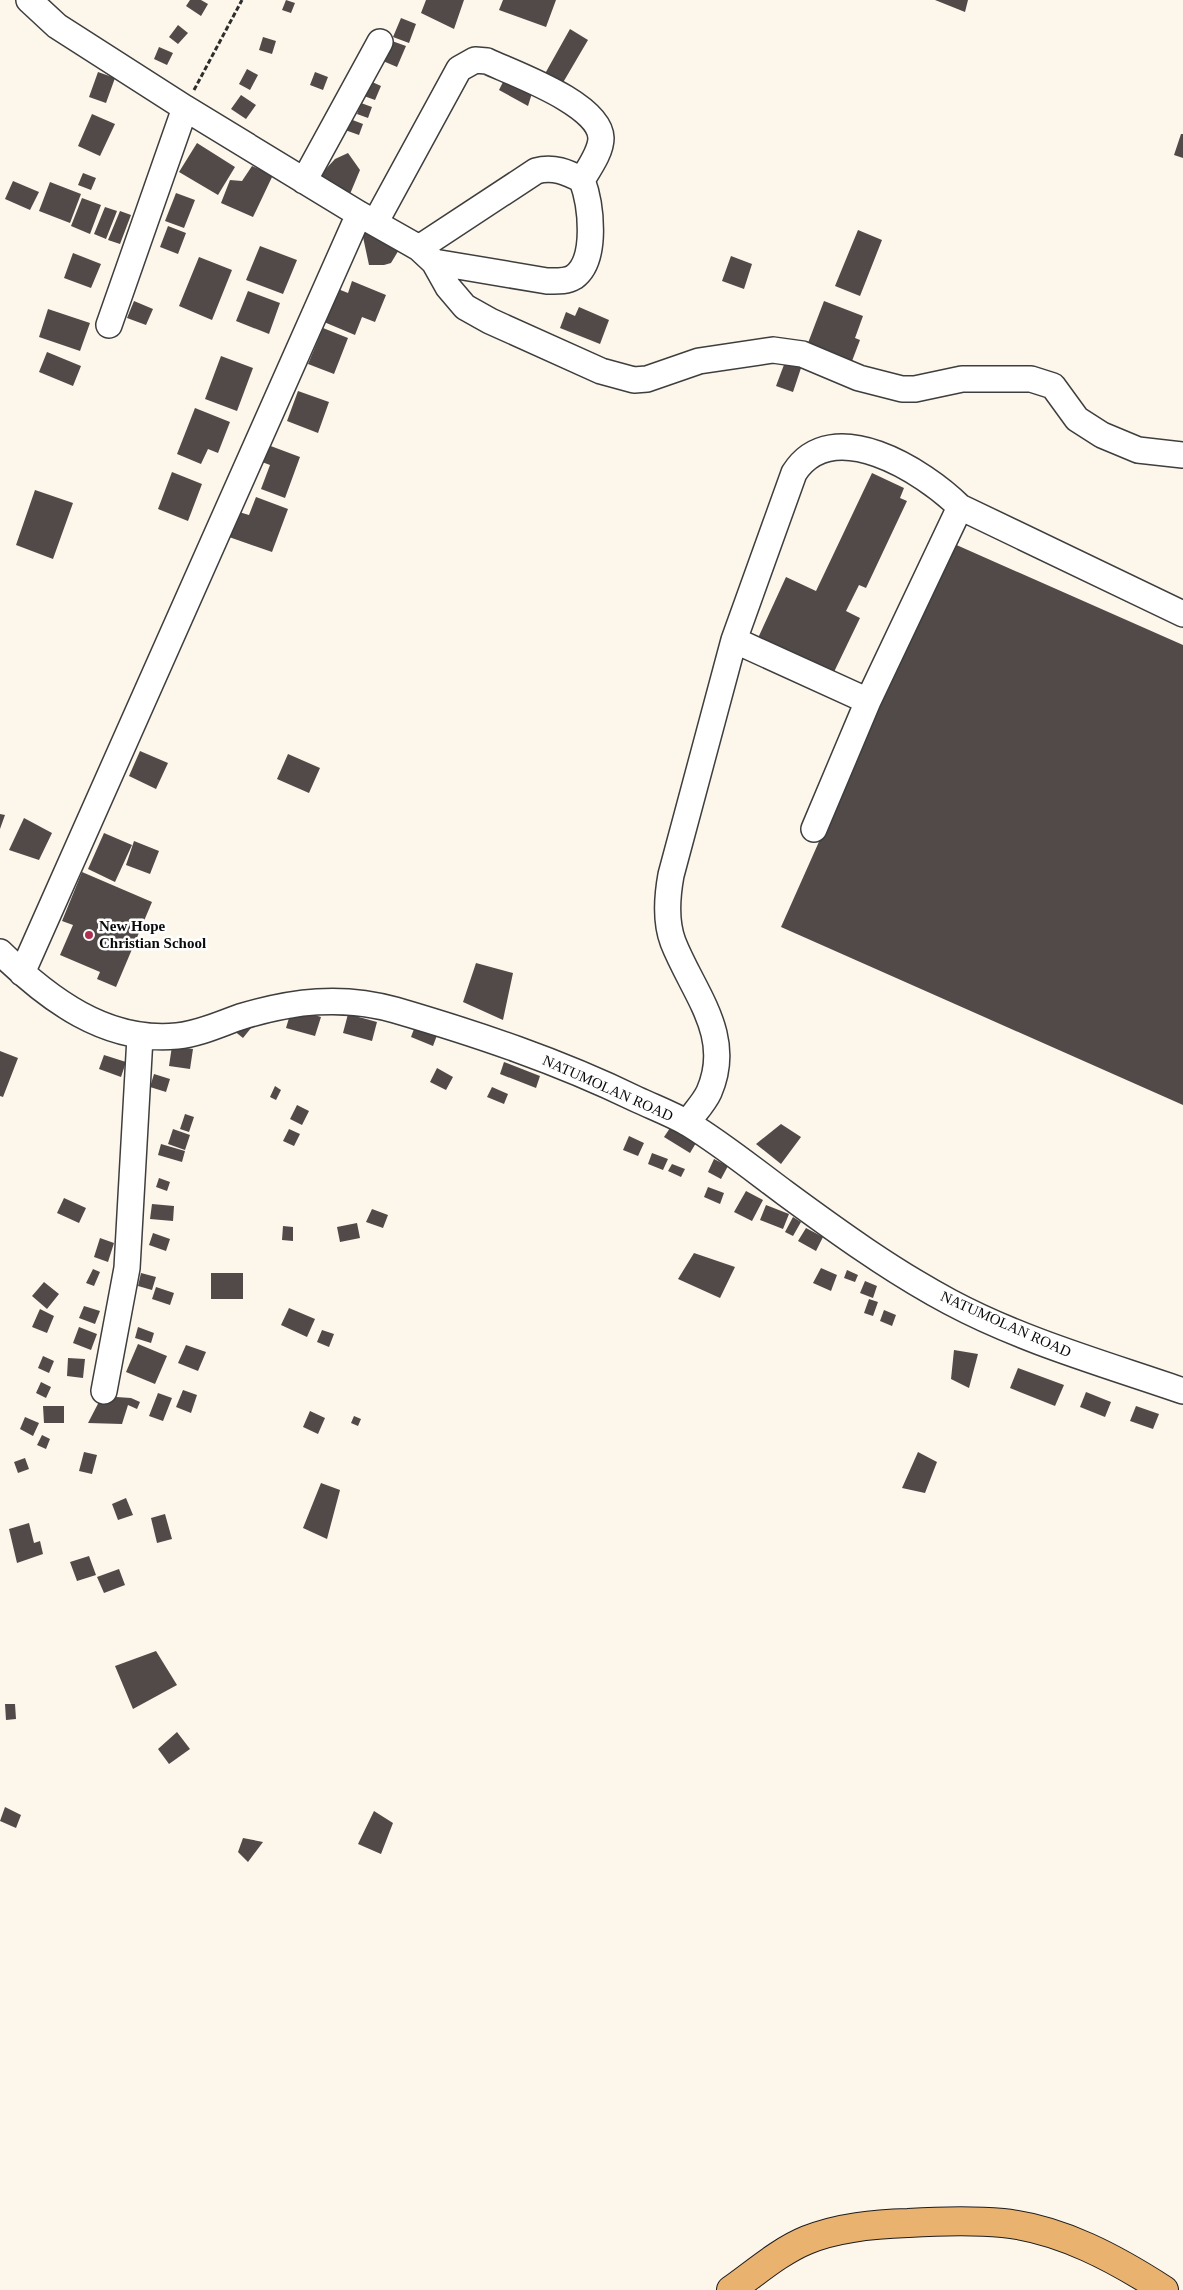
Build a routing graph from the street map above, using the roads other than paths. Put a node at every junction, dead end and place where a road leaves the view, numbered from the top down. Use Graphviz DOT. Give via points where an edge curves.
graph roads {
  1 [pos="29,0"];
  2 [pos="380,42"];
  3 [pos="185,108"];
  4 [pos="582,180"];
  5 [pos="304,181"];
  6 [pos="367,219"];
  7 [pos="426,255"];
  8 [pos="109,324"];
  9 [pos="1183,455"];
  10 [pos="960,507"];
  11 [pos="1183,614"];
  12 [pos="734,640"];
  13 [pos="868,700"];
  14 [pos="814,829"];
  15 [pos="0,952"];
  16 [pos="22,973"];
  17 [pos="140,1037"];
  18 [pos="687,1124"];
  19 [pos="104,1391"];
  20 [pos="1183,1392"];
  21 [pos="731,2290"];
  22 [pos="1164,2290"];
  1 -- 3 [label="street" via="58,26"];
  2 -- 5 [label="street"];
  3 -- 5 [label="street"];
  3 -- 8 [label="street"];
  4 -- 6 [label="street" via="601,140 593,119 555,93 487,61 475,60 459,69"];
  4 -- 7 [label="street" via="551,168 536,171"];
  4 -- 7 [label="street" via="588,200 591,232 584,264 575,276 560,281 547,280"];
  5 -- 6 [label="street"];
  6 -- 7 [label="street"];
  6 -- 16 [label="street"];
  7 -- 9 [label="street" via="465,307 602,371 634,380 658,376 699,361 773,350 802,354 859,378 902,389 962,379 1031,379 1053,386 1078,418 1102,435 1138,450"];
  10 -- 11 [label="street"];
  10 -- 12 [label="street" via="932,481 866,450 840,446 819,450 802,461 794,473"];
  10 -- 13 [label="street"];
  12 -- 13 [label="street"];
  12 -- 18 [label="street" via="666,901 673,941 709,1014 717,1044 716,1069 708,1093"];
  13 -- 14 [label="street"];
  15 -- 16 [label="street, NATUMOLAN ROAD"];
  16 -- 17 [label="street, NATUMOLAN ROAD" via="75,1012 110,1029"];
  17 -- 18 [label="street, NATUMOLAN ROAD" via="197,1032 279,1006 310,1001 364,1002 453,1027 552,1062"];
  17 -- 19 [label="street" via="127,1268"];
  18 -- 20 [label="street, NATUMOLAN ROAD" via="732,1153 837,1232 951,1302 1056,1348"];
  21 -- 22 [label="main road" via="806,2240 840,2230 947,2221 1004,2224 1045,2232 1100,2254"];
}
